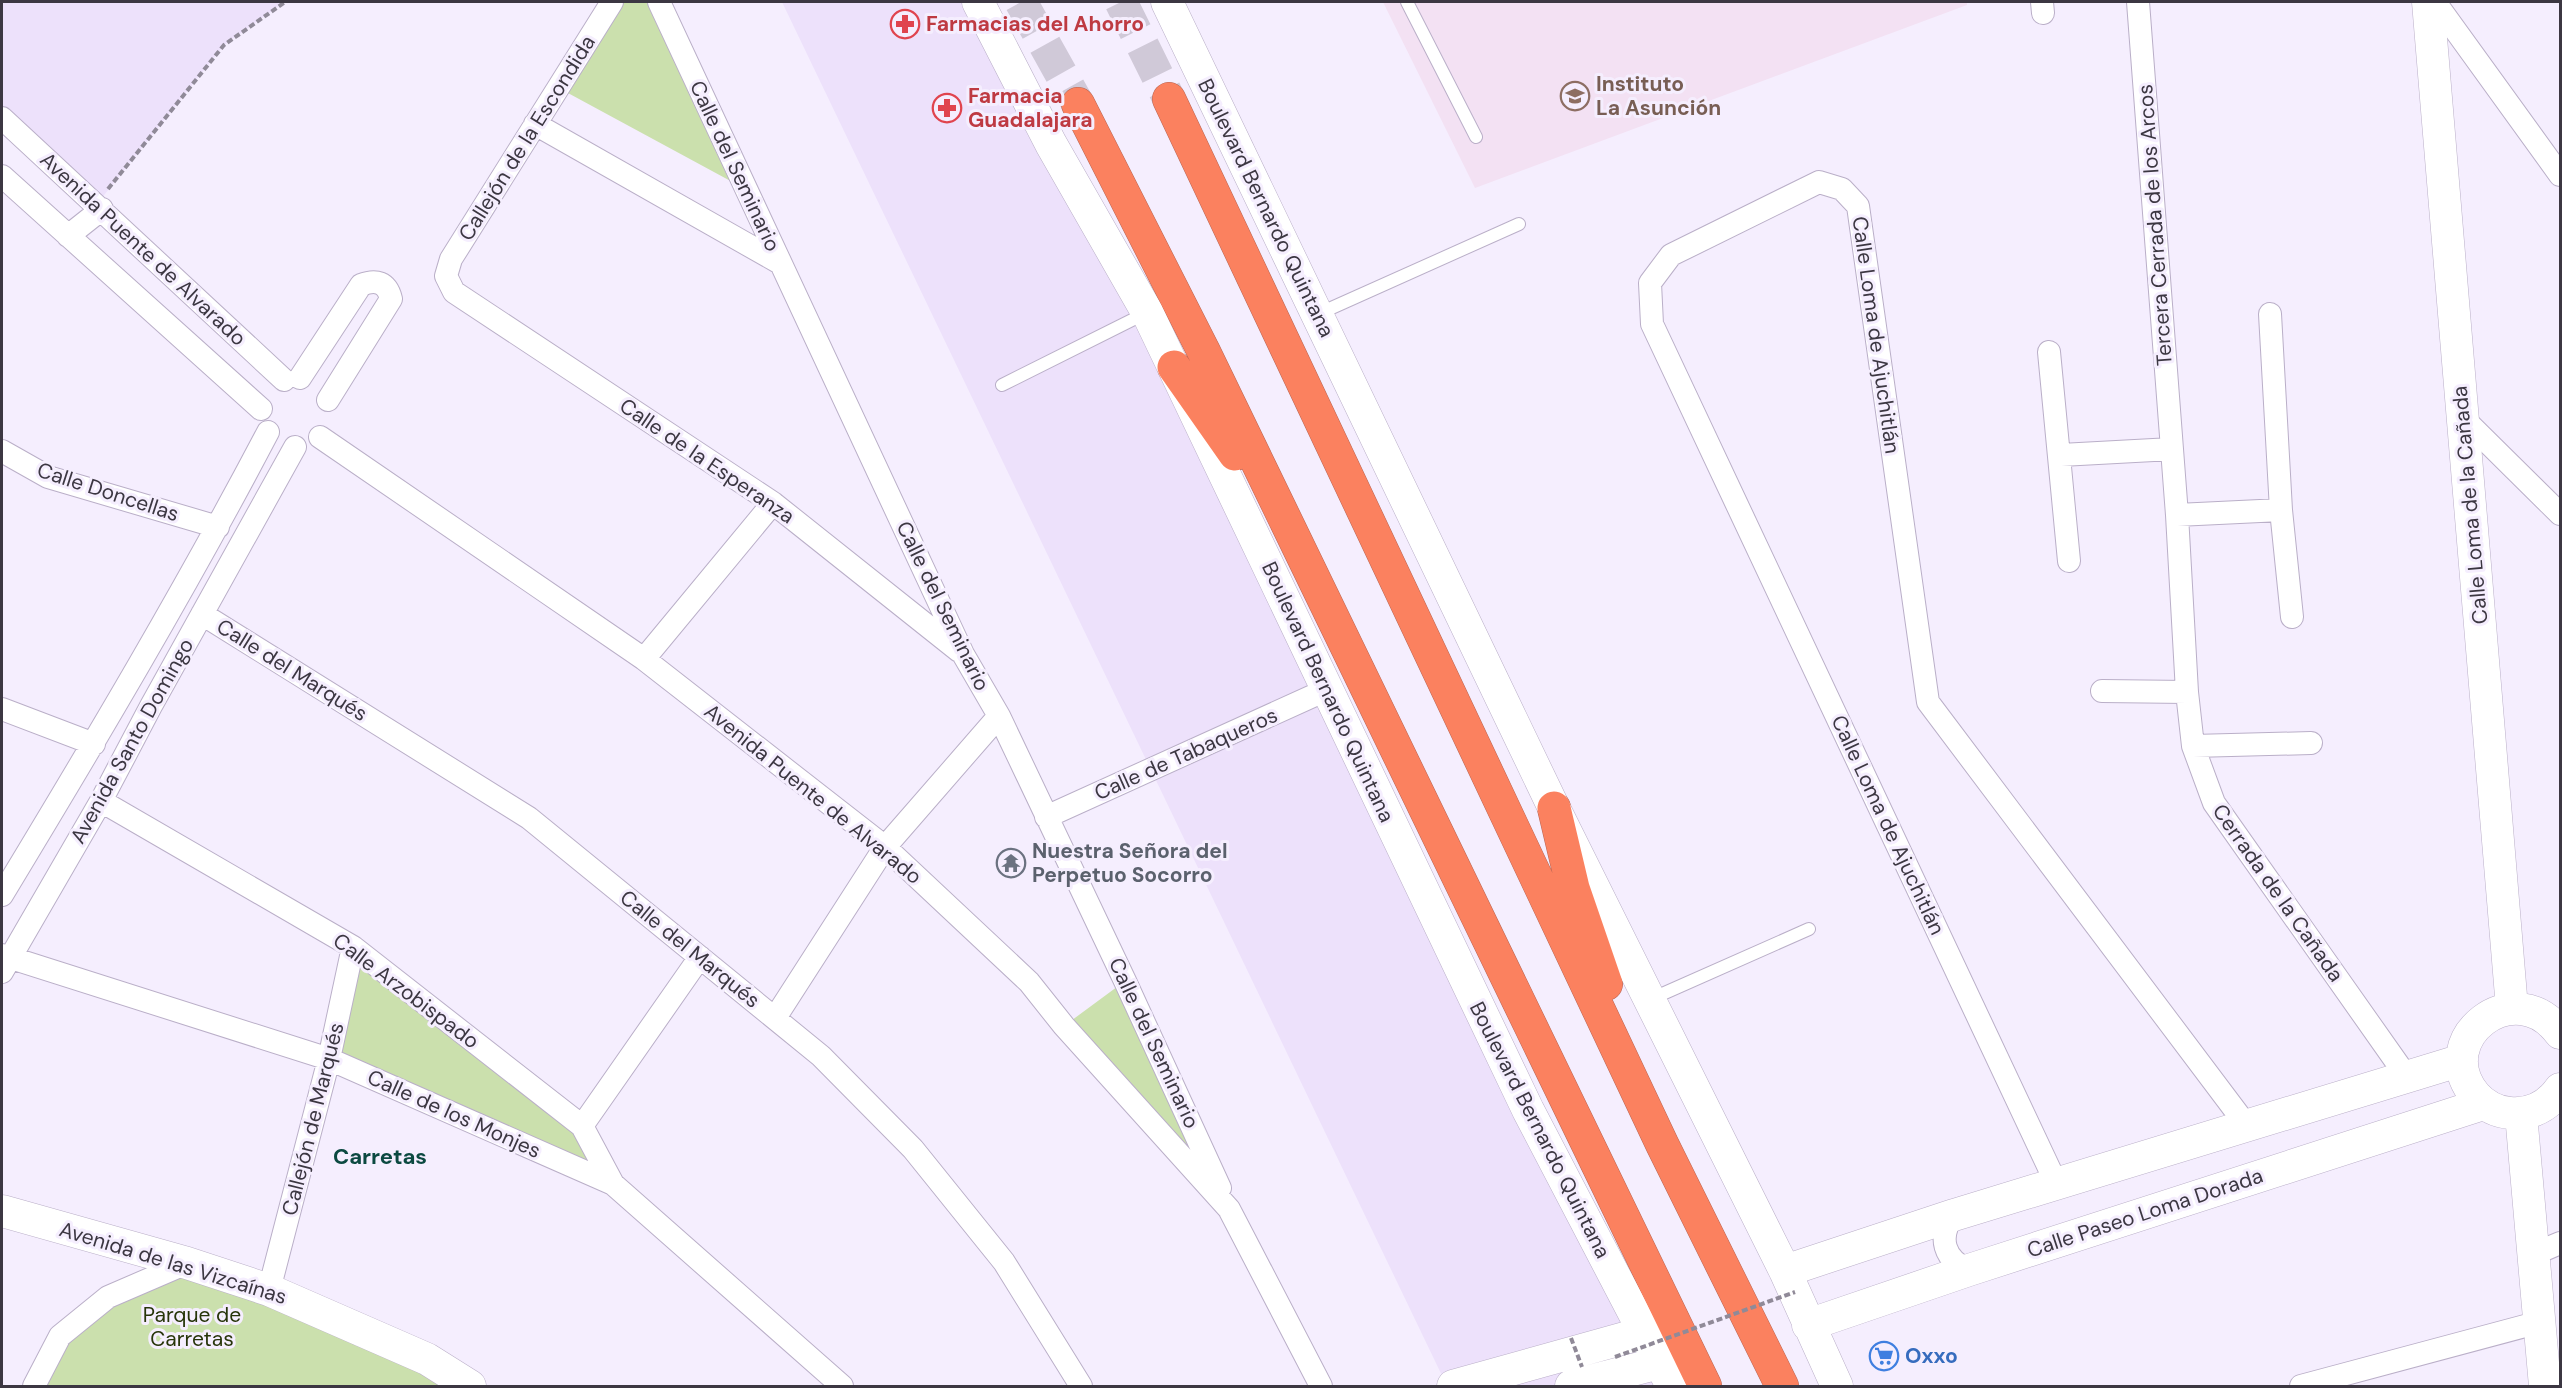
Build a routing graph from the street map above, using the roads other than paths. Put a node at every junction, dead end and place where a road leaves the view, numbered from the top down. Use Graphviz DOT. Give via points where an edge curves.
graph roads {
  1 [pos="612,2"];
  2 [pos="659,2"];
  3 [pos="978,2"];
  4 [pos="1167,2"];
  5 [pos="1407,2"];
  6 [pos="2138,2"];
  7 [pos="2428,2"];
  8 [pos="2435,2"];
  9 [pos="1169,99"];
  10 [pos="1078,104"];
  11 [pos="2,118"];
  12 [pos="536,124"];
  13 [pos="1476,137"];
  14 [pos="2560,175"];
  15 [pos="2,176"];
  16 [pos="99,207"];
  17 [pos="1519,224"];
  18 [pos="68,236"];
  19 [pos="780,263"];
  20 [pos="446,276"];
  21 [pos="1147,312"];
  22 [pos="1317,314"];
  23 [pos="2270,314"];
  24 [pos="2049,352"];
  25 [pos="1174,367"];
  26 [pos="292,379"];
  27 [pos="1002,385"];
  28 [pos="328,400"];
  29 [pos="261,409"];
  30 [pos="2463,418"];
  31 [pos="268,432"];
  32 [pos="320,437"];
  33 [pos="295,447"];
  34 [pos="2172,449"];
  35 [pos="2,452"];
  36 [pos="2061,455"];
  37 [pos="773,503"];
  38 [pos="2281,510"];
  39 [pos="2177,514"];
  40 [pos="2560,514"];
  41 [pos="218,527"];
  42 [pos="2069,561"];
  43 [pos="202,614"];
  44 [pos="2292,617"];
  45 [pos="963,654"];
  46 [pos="644,659"];
  47 [pos="1326,690"];
  48 [pos="2102,691"];
  49 [pos="2187,692"];
  50 [pos="2,709"];
  51 [pos="999,716"];
  52 [pos="2311,743"];
  53 [pos="94,744"];
  54 [pos="2193,746"];
  55 [pos="101,801"];
  56 [pos="1554,808"];
  57 [pos="1046,818"];
  58 [pos="1441,840"];
  59 [pos="885,847"];
  60 [pos="2,895"];
  61 [pos="1809,929"];
  62 [pos="353,946"];
  63 [pos="700,957"];
  64 [pos="4,961"];
  65 [pos="1650,1000"];
  66 [pos="2512,1008"];
  67 [pos="775,1018"];
  68 [pos="2560,1033"];
  69 [pos="329,1059"];
  70 [pos="2462,1060"];
  71 [pos="2408,1077"];
  72 [pos="2560,1089"];
  73 [pos="2483,1104"];
  74 [pos="2521,1114"];
  75 [pos="582,1126"];
  76 [pos="2247,1126"];
  77 [pos="1662,1144"];
  78 [pos="613,1184"];
  79 [pos="2057,1185"];
  80 [pos="1229,1209"];
  81 [pos="2,1211"];
  82 [pos="1954,1215"];
  83 [pos="2546,1249"];
  84 [pos="187,1263"];
  85 [pos="1969,1270"];
  86 [pos="1790,1282"];
  87 [pos="269,1290"];
  88 [pos="2540,1322"];
  89 [pos="1808,1325"];
  90 [pos="1643,1333"];
  91 [pos="1665,1375"];
  92 [pos="1576,1377"];
  93 [pos="34,1386"];
  94 [pos="470,1386"];
  95 [pos="842,1386"];
  96 [pos="1081,1386"];
  97 [pos="1321,1386"];
  98 [pos="1453,1386"];
  99 [pos="1705,1386"];
  100 [pos="1782,1386"];
  101 [pos="1837,1386"];
  102 [pos="2301,1386"];
  103 [pos="2545,1386"];
  1 -- 12 [label="street, Callejón de la Escondida"];
  2 -- 19 [label="street, Calle del Seminario"];
  3 -- 21 [label="street, Boulevard Bernardo Quintana" via="1051,144"];
  4 -- 22 [label="street, Boulevard Bernardo Quintana"];
  5 -- 13 [label="lane"];
  6 -- 34 [label="street, Tercera Cerrada de los Arcos"];
  7 -- 30 [label="street, Calle Loma de la Cañada"];
  8 -- 14 [label="street"];
  9 -- 77 [label="highway, Boulevard Bernardo Quintana"];
  10 -- 58 [label="highway, Boulevard Bernardo Quintana" via="1204,352"];
  11 -- 16 [label="street, Avenida Puente de Alvarado"];
  12 -- 19 [label="street"];
  12 -- 20 [label="street, Callejón de la Escondida" via="451,259"];
  15 -- 18 [label="street, Avenida Puente de Alvarado"];
  16 -- 18 [label="street"];
  16 -- 26 [label="street, Avenida Puente de Alvarado"];
  17 -- 22 [label="lane"];
  18 -- 29 [label="street, Avenida Puente de Alvarado"];
  19 -- 45 [label="street, Calle del Seminario"];
  20 -- 37 [label="street, Calle de la Esperanza" via="454,291"];
  21 -- 25 [label="street, Boulevard Bernardo Quintana"];
  21 -- 27 [label="lane"];
  22 -- 56 [label="street, Boulevard Bernardo Quintana"];
  23 -- 38 [label="street"];
  24 -- 36 [label="street"];
  25 -- 47 [label="street, Boulevard Bernardo Quintana"];
  25 -- 58 [label="highway" via="1231,446 1411,808"];
  26 -- 28 [label="street" via="312,382"];
  26 -- 28 [label="street" via="361,285 370,281 382,283 391,299"];
  26 -- 29 [label="street" via="273,387"];
  28 -- 32 [label="street" via="328,426"];
  29 -- 31 [label="street"];
  30 -- 40 [label="street"];
  30 -- 66 [label="street, Calle Loma de la Cañada"];
  31 -- 33 [label="street" via="285,445"];
  31 -- 41 [label="street, Avenida Santo Domingo"];
  32 -- 33 [label="street"];
  32 -- 46 [label="street, Avenida Puente de Alvarado"];
  33 -- 43 [label="street, Avenida Santo Domingo"];
  34 -- 36 [label="street"];
  34 -- 39 [label="street, Tercera Cerrada de los Arcos"];
  35 -- 41 [label="street, Calle Doncellas" via="48,477"];
  36 -- 42 [label="street"];
  37 -- 45 [label="street, Calle de la Esperanza"];
  37 -- 46 [label="street"];
  38 -- 39 [label="street"];
  38 -- 44 [label="street"];
  39 -- 49 [label="street, Tercera Cerrada de los Arcos"];
  41 -- 53 [label="street, Avenida Santo Domingo"];
  43 -- 55 [label="street, Avenida Santo Domingo"];
  43 -- 63 [label="street, Calle del Marqués" via="529,818"];
  45 -- 51 [label="street, Calle del Seminario"];
  46 -- 59 [label="street, Avenida Puente de Alvarado"];
  47 -- 57 [label="street, Calle de Tabaqueros"];
  47 -- 90 [label="street, Boulevard Bernardo Quintana" via="1528,1110"];
  48 -- 49 [label="street"];
  49 -- 54 [label="street, Cerrada de la Cañada"];
  50 -- 53 [label="street"];
  51 -- 57 [label="street, Calle del Seminario"];
  51 -- 59 [label="street"];
  52 -- 54 [label="street"];
  53 -- 60 [label="street, Avenida Santo Domingo"];
  54 -- 71 [label="street, Cerrada de la Cañada" via="2214,803"];
  55 -- 62 [label="street, Calle Arzobispado"];
  55 -- 64 [label="street, Avenida Santo Domingo"];
  56 -- 65 [label="street, Boulevard Bernardo Quintana"];
  56 -- 77 [label="highway" via="1573,888"];
  57 -- 80 [label="street, Calle del Seminario"];
  58 -- 99 [label="highway, Boulevard Bernardo Quintana"];
  59 -- 67 [label="street"];
  59 -- 80 [label="street, Avenida Puente de Alvarado" via="1029,982"];
  61 -- 65 [label="lane"];
  62 -- 69 [label="street, Callejón de Marqués"];
  62 -- 75 [label="street, Calle Arzobispado"];
  63 -- 67 [label="street, Calle del Marqués"];
  63 -- 75 [label="street"];
  64 -- 69 [label="street, Calle de los Monjes"];
  65 -- 86 [label="street, Boulevard Bernardo Quintana"];
  66 -- 68 [label="street" via="2531,1010 2547,1018"];
  66 -- 70 [label="street" via="2493,1013 2477,1024 2466,1041"];
  67 -- 96 [label="street, Calle del Marqués" via="821,1056 913,1149 1004,1262"];
  69 -- 78 [label="street, Calle de los Monjes"];
  69 -- 87 [label="street, Callejón de Marqués"];
  70 -- 71 [label="street"];
  70 -- 73 [label="street" via="2467,1085"];
  71 -- 76 [label="street"];
  72 -- 74 [label="street" via="2539,1110"];
  73 -- 74 [label="street" via="2501,1113"];
  73 -- 85 [label="street, Calle Paseo Loma Dorada"];
  74 -- 83 [label="street"];
  75 -- 78 [label="street, Calle Arzobispado"];
  76 -- 79 [label="street"];
  76 -- 79 [label="street, Calle Loma de Ajuchitlán" via="1928,702 1858,206 1842,189 1819,182 1671,255 1650,284 1652,324"];
  77 -- 100 [label="highway, Boulevard Bernardo Quintana"];
  78 -- 95 [label="street, Calle de los Monjes"];
  79 -- 82 [label="street"];
  80 -- 97 [label="street, Avenida Puente de Alvarado"];
  81 -- 84 [label="street, Avenida de las Vizcaínas"];
  82 -- 85 [label="street" via="1947,1224 1944,1245 1953,1261"];
  82 -- 86 [label="street" via="1834,1253"];
  83 -- 88 [label="street"];
  84 -- 87 [label="street, Avenida de las Vizcaínas"];
  84 -- 93 [label="street" via="108,1297 60,1336"];
  85 -- 89 [label="street, Calle Paseo Loma Dorada"];
  86 -- 89 [label="street, Boulevard Bernardo Quintana"];
  87 -- 94 [label="street, Avenida de las Vizcaínas" via="427,1359"];
  88 -- 102 [label="street"];
  88 -- 103 [label="street"];
  89 -- 101 [label="street, Boulevard Bernardo Quintana"];
  90 -- 91 [label="street, Boulevard Bernardo Quintana"];
  90 -- 98 [label="street"];
  91 -- 92 [label="street"];
}
